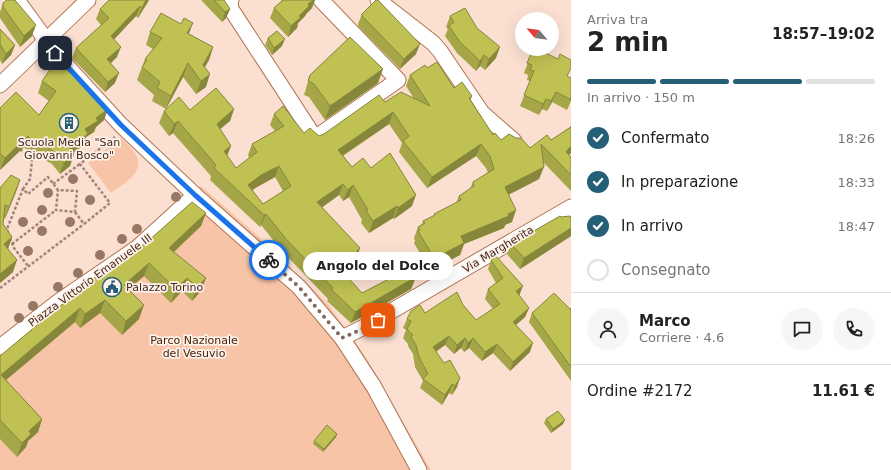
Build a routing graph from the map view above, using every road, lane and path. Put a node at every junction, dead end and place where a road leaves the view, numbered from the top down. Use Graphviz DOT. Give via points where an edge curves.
graph roads {
  1 [pos="17,0"];
  2 [pos="88,0"];
  3 [pos="231,0"];
  4 [pos="321,0"];
  5 [pos="378,0"];
  6 [pos="46,42"];
  7 [pos="0,86"];
  8 [pos="113,139"];
  9 [pos="514,141"];
  10 [pos="18,147"];
  11 [pos="80,164"];
  12 [pos="53,184"];
  13 [pos="23,189"];
  14 [pos="58,190"];
  15 [pos="195,195"];
  16 [pos="571,207"];
  17 [pos="56,210"];
  18 [pos="75,212"];
  19 [pos="84,224"];
  20 [pos="12,244"];
  21 [pos="28,266"];
  22 [pos="0,288"];
  23 [pos="342,338"];
  24 [pos="0,347"];
  25 [pos="419,470"];
  1 -- 6 [label="street"];
  2 -- 6 [label="street"];
  3 -- 4 [label="street" via="231,9 315,138 398,80"];
  5 -- 9 [label="street" via="433,43 482,113"];
  6 -- 7 [label="street"];
  6 -- 15 [label="street" via="164,173"];
  8 -- 11 [label="path"];
  10 -- 13 [label="path" via="32,160 30,179"];
  11 -- 12 [label="path"];
  11 -- 19 [label="path" via="110,203"];
  12 -- 13 [label="path" via="48,177 28,194"];
  12 -- 14 [label="path"];
  13 -- 20 [label="path" via="7,229"];
  14 -- 17 [label="path"];
  14 -- 18 [label="path" via="77,191"];
  15 -- 23 [label="street" via="299,287"];
  15 -- 24 [label="street, Piazza Vittorio Emanuele III" via="151,228 137,248 58,302"];
  16 -- 23 [label="street, Via Margherita"];
  17 -- 18 [label="path"];
  17 -- 20 [label="path"];
  18 -- 19 [label="path"];
  19 -- 21 [label="path"];
  20 -- 21 [label="path"];
  21 -- 22 [label="path"];
  23 -- 25 [label="street" via="374,387"];
}
